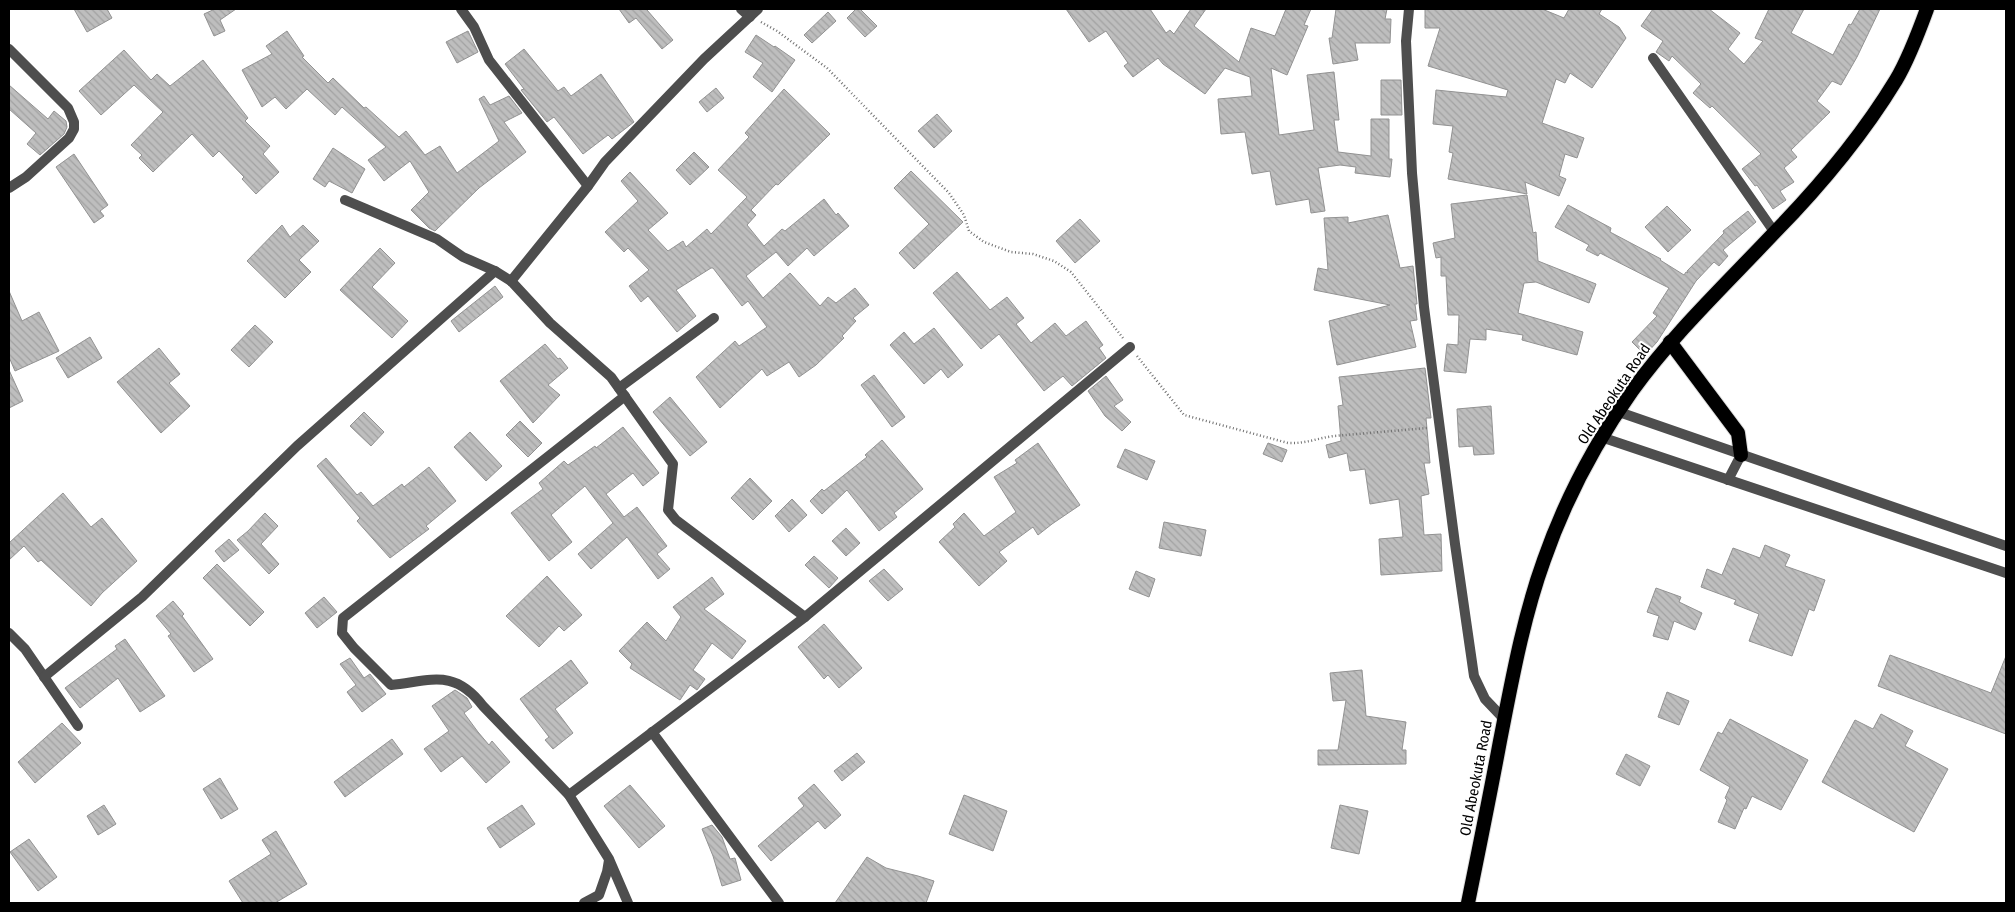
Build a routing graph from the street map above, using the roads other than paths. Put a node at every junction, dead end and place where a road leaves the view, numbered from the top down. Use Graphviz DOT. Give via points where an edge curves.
graph roads {
  1 [pos="462,9"];
  2 [pos="740,9"];
  3 [pos="758,9"];
  4 [pos="1409,9"];
  5 [pos="1927,9"];
  6 [pos="750,17"];
  7 [pos="9,49"];
  8 [pos="1652,58"];
  9 [pos="588,186"];
  10 [pos="9,188"];
  11 [pos="345,200"];
  12 [pos="1775,233"];
  13 [pos="495,271"];
  14 [pos="511,281"];
  15 [pos="714,318"];
  16 [pos="1670,342"];
  17 [pos="1130,347"];
  18 [pos="622,392"];
  19 [pos="1618,412"];
  20 [pos="1601,437"];
  21 [pos="1741,454"];
  22 [pos="1728,480"];
  23 [pos="2006,546"];
  24 [pos="2006,572"];
  25 [pos="804,617"];
  26 [pos="9,634"];
  27 [pos="44,678"];
  28 [pos="1504,719"];
  29 [pos="78,726"];
  30 [pos="652,732"];
  31 [pos="569,795"];
  32 [pos="609,859"];
  33 [pos="584,903"];
  34 [pos="628,903"];
  35 [pos="779,903"];
  36 [pos="1468,903"];
  1 -- 9 [label="street" via="489,60"];
  2 -- 6 [label="street"];
  3 -- 6 [label="street"];
  4 -- 28 [label="street" via="1406,40 1412,173 1439,427 1474,676 1485,699"];
  5 -- 12 [label="highway, Old Abeokuta Road" via="1898,78 1866,126"];
  6 -- 9 [label="street" via="632,133"];
  7 -- 10 [label="street" via="68,108 74,122 69,138 34,171"];
  8 -- 12 [label="street"];
  9 -- 14 [label="street"];
  11 -- 13 [label="street" via="437,239 463,257"];
  12 -- 16 [label="highway, Old Abeokuta Road"];
  13 -- 14 [label="street"];
  13 -- 27 [label="street" via="297,446 142,597"];
  14 -- 18 [label="street" via="550,323 611,376"];
  15 -- 18 [label="street"];
  16 -- 19 [label="highway, Old Abeokuta Road"];
  16 -- 21 [label="highway" via="1738,433"];
  17 -- 25 [label="street"];
  18 -- 25 [label="street" via="673,464 668,510 676,520"];
  18 -- 31 [label="street" via="343,618 342,633 392,685 438,678 457,683 474,694"];
  19 -- 20 [label="highway, Old Abeokuta Road"];
  19 -- 21 [label="street"];
  20 -- 22 [label="street"];
  20 -- 28 [label="highway, Old Abeokuta Road" via="1570,496 1544,560 1521,638"];
  21 -- 22 [label="street"];
  21 -- 23 [label="street"];
  22 -- 24 [label="street"];
  25 -- 30 [label="street"];
  26 -- 27 [label="street" via="25,649"];
  27 -- 29 [label="street"];
  28 -- 36 [label="highway, Old Abeokuta Road"];
  30 -- 31 [label="street"];
  30 -- 35 [label="street"];
  31 -- 32 [label="street"];
  32 -- 33 [label="street" via="608,872 599,895"];
  32 -- 34 [label="street"];
}
